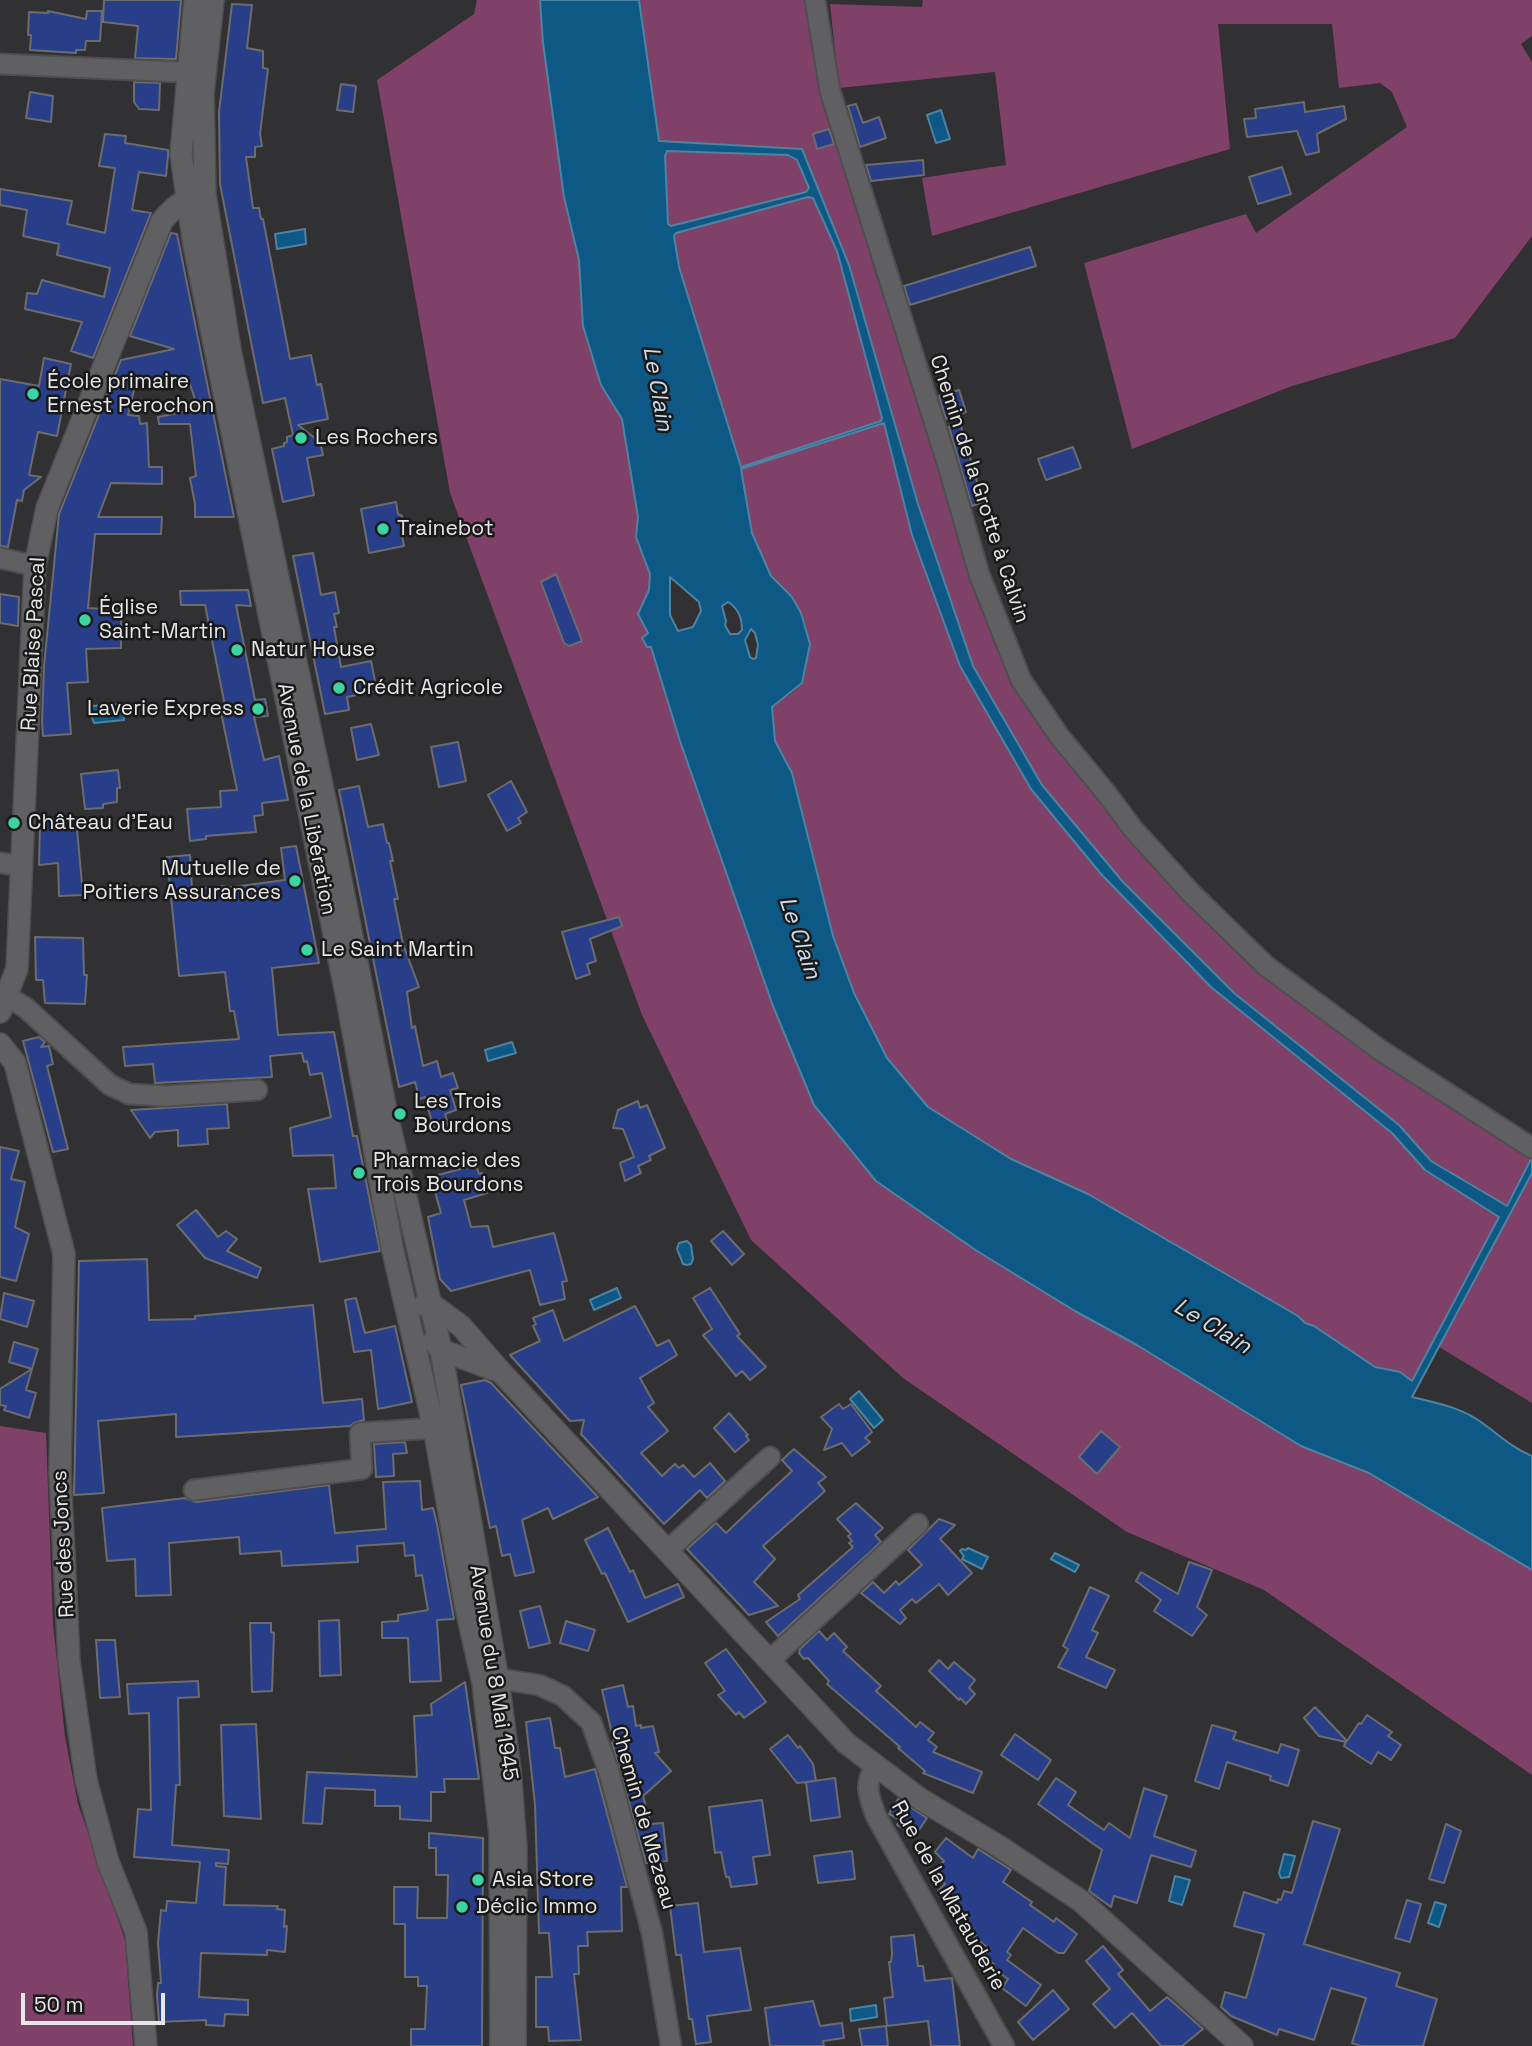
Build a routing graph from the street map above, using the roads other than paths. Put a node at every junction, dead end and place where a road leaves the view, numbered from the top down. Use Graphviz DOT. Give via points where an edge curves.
graph roads {
  1 [pos="195,0"];
  2 [pos="213,0"];
  3 [pos="815,0"];
  4 [pos="0,64"];
  5 [pos="196,72"];
  6 [pos="196,196"];
  7 [pos="0,558"];
  8 [pos="35,566"];
  9 [pos="0,863"];
  10 [pos="22,866"];
  11 [pos="3,1000"];
  12 [pos="0,1044"];
  13 [pos="257,1090"];
  14 [pos="1532,1148"];
  15 [pos="432,1304"];
  16 [pos="405,1308"];
  17 [pos="441,1350"];
  18 [pos="501,1372"];
  19 [pos="434,1428"];
  20 [pos="770,1457"];
  21 [pos="194,1490"];
  22 [pos="918,1524"];
  23 [pos="667,1551"];
  24 [pos="770,1660"];
  25 [pos="491,1682"];
  26 [pos="876,1766"];
  27 [pos="145,2046"];
  28 [pos="501,2046"];
  29 [pos="515,2046"];
  30 [pos="671,2046"];
  31 [pos="1004,2046"];
  32 [pos="1242,2046"];
  1 -- 5 [label="main road, Avenue de la Libération"];
  2 -- 5 [label="main road, Avenue de la Libération"];
  3 -- 14 [label="street, Chemin de la Grotte à Calvin" via="830,91 979,574 1021,680 1133,829 1266,965 1380,1050"];
  4 -- 5 [label="street"];
  5 -- 6 [label="main road, Avenue de la Libération" via="181,154"];
  6 -- 8 [label="main road, Rue Blaise Pascal" via="172,209 162,222 47,508"];
  6 -- 15 [label="main road, Avenue de la Libération" via="385,1106"];
  6 -- 16 [label="main road, Avenue de la Libération" via="194,245"];
  7 -- 8 [label="street"];
  8 -- 10 [label="main road, Rue Blaise Pascal"];
  9 -- 10 [label="street"];
  10 -- 11 [label="main road, Rue Blaise Pascal" via="17,969"];
  11 -- 13 [label="street" via="53,1032 110,1085 129,1094"];
  12 -- 27 [label="main road, Rue des Joncs" via="15,1063 64,1254 60,1473 69,1661 86,1780 108,1862 136,1931"];
  15 -- 16 [label="main road"];
  15 -- 17 [label="main road, Avenue du 8 Mai 1945"];
  15 -- 18 [label="main road" via="461,1326"];
  16 -- 17 [label="main road"];
  16 -- 19 [label="main road, Avenue du 8 Mai 1945"];
  17 -- 18 [label="main road"];
  17 -- 25 [label="main road, Avenue du 8 Mai 1945"];
  18 -- 23 [label="main road"];
  19 -- 21 [label="street" via="360,1433 362,1469"];
  19 -- 25 [label="main road, Avenue du 8 Mai 1945" via="466,1608"];
  20 -- 23 [label="street"];
  22 -- 24 [label="street"];
  23 -- 24 [label="main road"];
  24 -- 26 [label="main road" via="846,1743"];
  25 -- 28 [label="main road, Avenue du 8 Mai 1945" via="499,1834"];
  25 -- 29 [label="main road, Avenue du 8 Mai 1945" via="510,1770 516,1849"];
  25 -- 30 [label="street, Chemin de Mezeau" via="538,1685 563,1696 591,1722 652,1933"];
  26 -- 31 [label="street, Rue de la Matauderie" via="867,1791 876,1816"];
  26 -- 32 [label="main road" via="1080,1901"];
}
